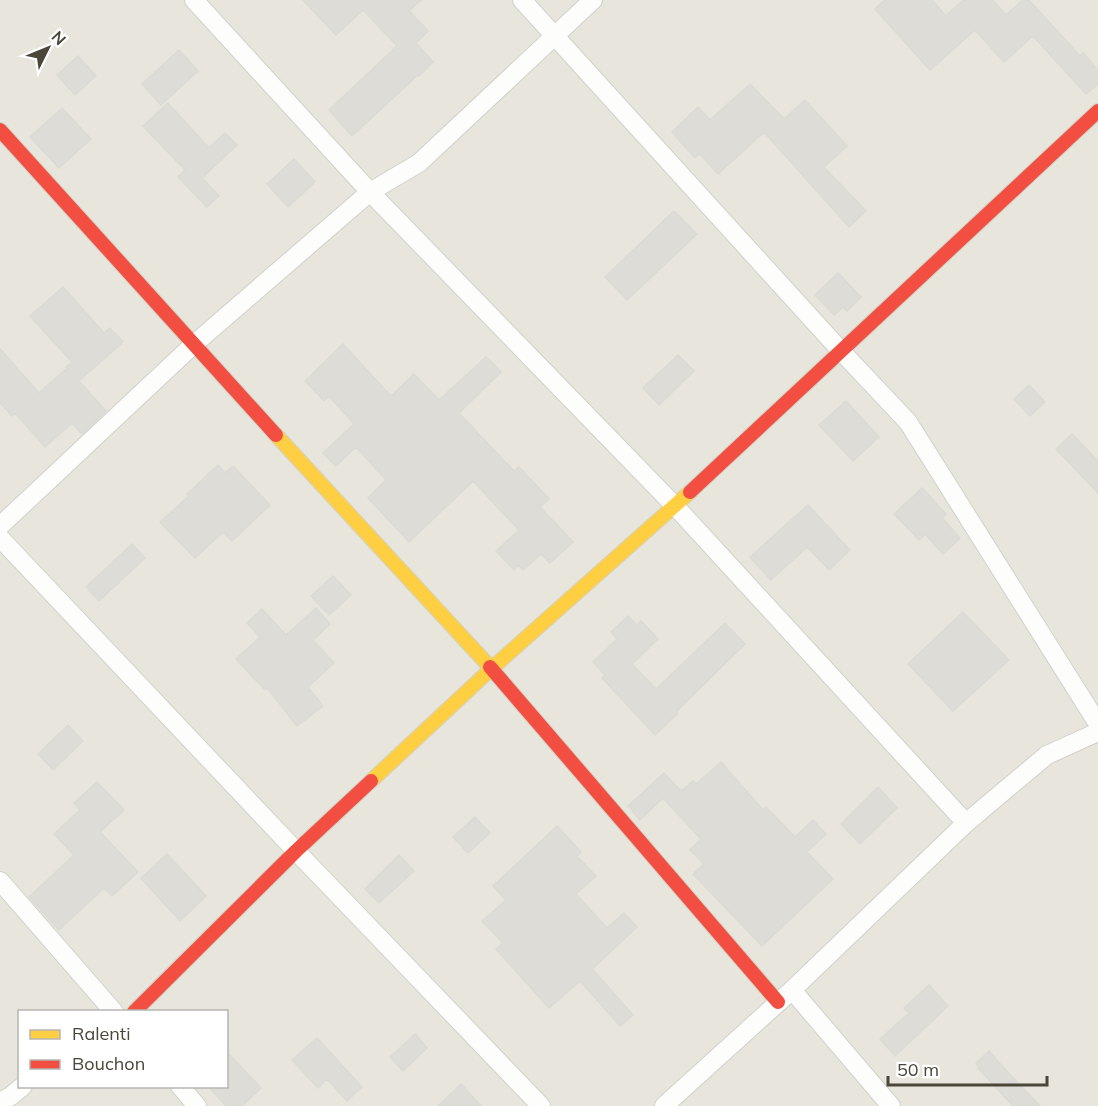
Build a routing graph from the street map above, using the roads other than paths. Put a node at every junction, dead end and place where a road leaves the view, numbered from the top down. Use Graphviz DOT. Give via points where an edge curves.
graph roads {
  1 [pos="194,0"];
  2 [pos="522,0"];
  3 [pos="592,0"];
  4 [pos="554,35"];
  5 [pos="1098,111"];
  6 [pos="0,130"];
  7 [pos="370,192"];
  8 [pos="193,345"];
  9 [pos="841,351"];
  10 [pos="675,506"];
  11 [pos="0,526"];
  12 [pos="0,538"];
  13 [pos="491,669"];
  14 [pos="1098,724"];
  15 [pos="1098,732"];
  16 [pos="966,823"];
  17 [pos="296,851"];
  18 [pos="0,881"];
  19 [pos="785,996"];
  20 [pos="113,1010"];
  21 [pos="135,1010"];
  22 [pos="21,1088"];
  23 [pos="182,1088"];
  24 [pos="0,1102"];
  25 [pos="197,1106"];
  26 [pos="541,1106"];
  27 [pos="664,1106"];
  28 [pos="891,1106"];
  1 -- 7 [label="street"];
  2 -- 4 [label="street"];
  3 -- 4 [label="street"];
  4 -- 7 [label="street" via="419,163"];
  4 -- 9 [label="street"];
  5 -- 9 [label="street"];
  6 -- 8 [label="street"];
  7 -- 8 [label="street"];
  7 -- 10 [label="street"];
  8 -- 11 [label="street"];
  8 -- 13 [label="street"];
  9 -- 10 [label="street"];
  9 -- 14 [label="street" via="908,422"];
  10 -- 13 [label="street"];
  10 -- 16 [label="street"];
  12 -- 17 [label="street"];
  13 -- 17 [label="street"];
  13 -- 19 [label="street"];
  15 -- 16 [label="street" via="1047,755"];
  16 -- 19 [label="street"];
  17 -- 21 [label="street"];
  17 -- 26 [label="street"];
  18 -- 20 [label="street"];
  19 -- 27 [label="street"];
  19 -- 28 [label="street"];
  22 -- 24 [label="street"];
  23 -- 25 [label="street"];
}
